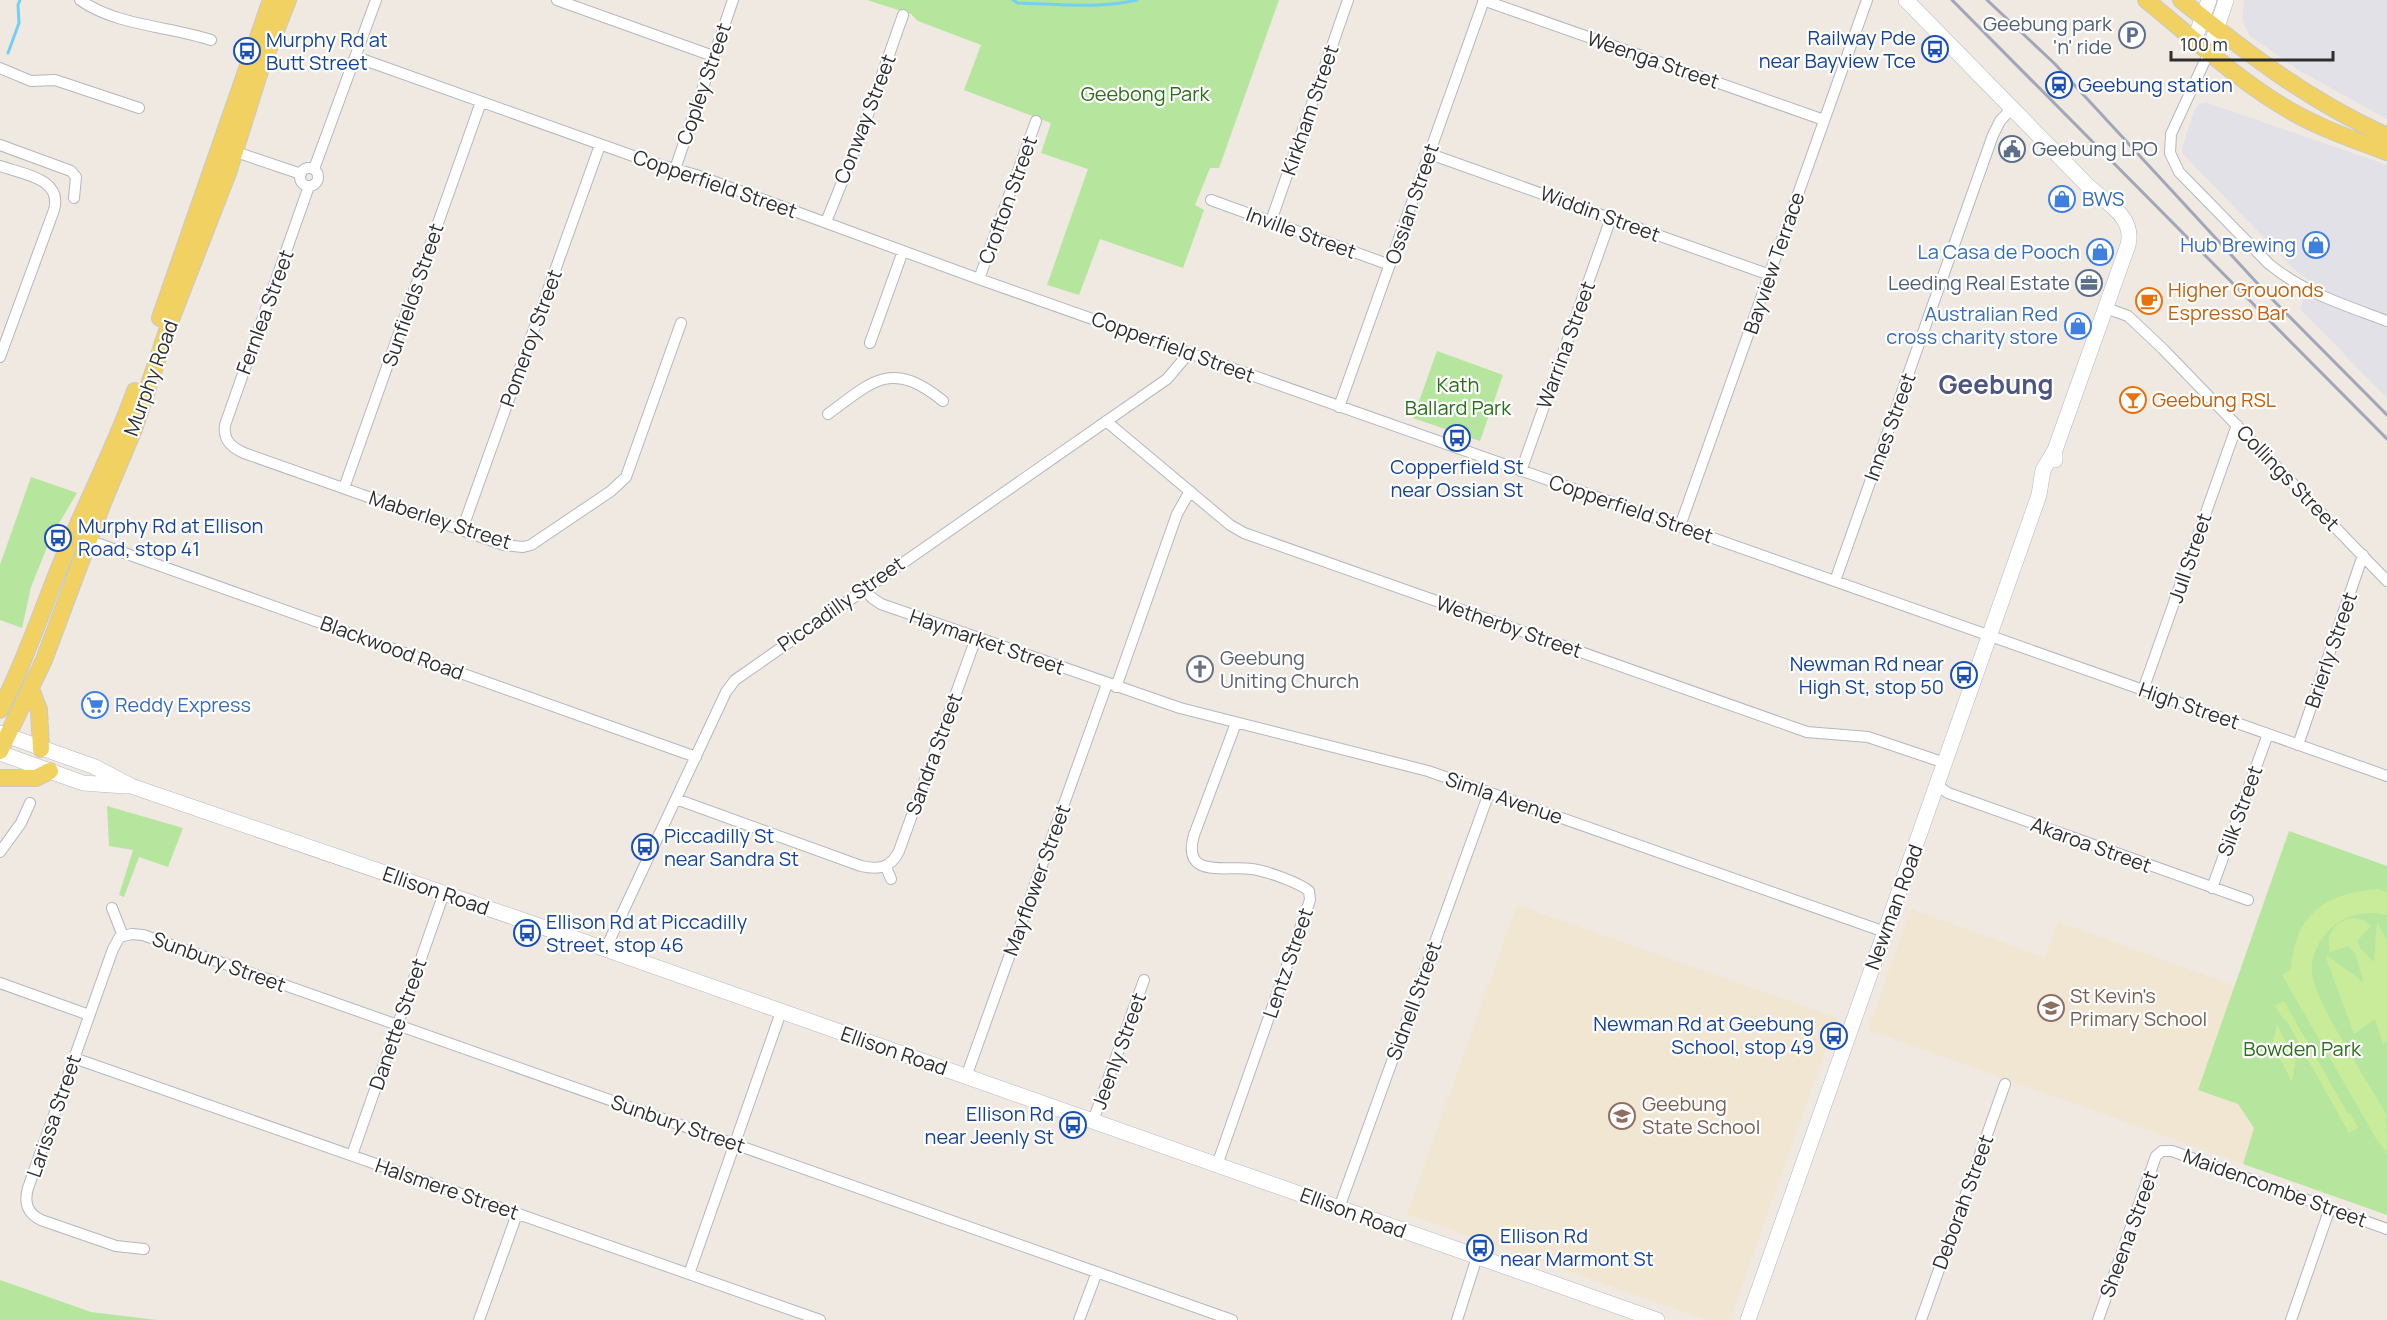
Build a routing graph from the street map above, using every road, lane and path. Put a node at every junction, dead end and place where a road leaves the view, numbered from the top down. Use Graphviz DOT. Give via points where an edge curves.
graph roads {
  1 [pos="80,0"];
  2 [pos="271,0"];
  3 [pos="288,0"];
  4 [pos="376,0"];
  5 [pos="557,0"];
  6 [pos="733,0"];
  7 [pos="1348,0"];
  8 [pos="1483,0"];
  9 [pos="1868,0"];
  10 [pos="1906,0"];
  11 [pos="2146,0"];
  12 [pos="2181,0"];
  13 [pos="2210,0"];
  14 [pos="2226,0"];
  15 [pos="903,15"];
  16 [pos="2203,17"];
  17 [pos="2217,29"];
  18 [pos="211,40"];
  19 [pos="2194,41"];
  20 [pos="2209,52"];
  21 [pos="713,56"];
  22 [pos="356,57"];
  23 [pos="0,68"];
  24 [pos="481,102"];
  25 [pos="139,108"];
  26 [pos="2012,108"];
  27 [pos="1824,120"];
  28 [pos="1036,121"];
  29 [pos="2387,136"];
  30 [pos="0,145"];
  31 [pos="600,145"];
  32 [pos="228,149"];
  33 [pos="2387,152"];
  34 [pos="1430,154"];
  35 [pos="0,166"];
  36 [pos="675,169"];
  37 [pos="314,170"];
  38 [pos="301,174"];
  39 [pos="309,186"];
  40 [pos="74,198"];
  41 [pos="1211,200"];
  42 [pos="1611,218"];
  43 [pos="1271,221"];
  44 [pos="826,222"];
  45 [pos="903,251"];
  46 [pos="1390,265"];
  47 [pos="1770,275"];
  48 [pos="979,279"];
  49 [pos="2106,308"];
  50 [pos="2387,321"];
  51 [pos="681,323"];
  52 [pos="870,343"];
  53 [pos="1190,352"];
  54 [pos="0,357"];
  55 [pos="943,401"];
  56 [pos="1339,406"];
  57 [pos="828,414"];
  58 [pos="1106,421"];
  59 [pos="2237,425"];
  60 [pos="225,439"];
  61 [pos="1521,471"];
  62 [pos="344,488"];
  63 [pos="1190,491"];
  64 [pos="1680,526"];
  65 [pos="462,531"];
  66 [pos="88,540"];
  67 [pos="2363,555"];
  68 [pos="1835,581"];
  69 [pos="2387,581"];
  70 [pos="864,588"];
  71 [pos="1990,636"];
  72 [pos="976,638"];
  73 [pos="1111,686"];
  74 [pos="31,689"];
  75 [pos="2143,690"];
  76 [pos="1,705"];
  77 [pos="1236,723"];
  78 [pos="4,734"];
  79 [pos="2268,734"];
  80 [pos="2298,745"];
  81 [pos="41,748"];
  82 [pos="0,752"];
  83 [pos="696,757"];
  84 [pos="1945,763"];
  85 [pos="50,771"];
  86 [pos="2387,776"];
  87 [pos="0,778"];
  88 [pos="1936,785"];
  89 [pos="130,786"];
  90 [pos="1489,793"];
  91 [pos="676,799"];
  92 [pos="30,803"];
  93 [pos="0,852"];
  94 [pos="886,867"];
  95 [pos="891,879"];
  96 [pos="2212,888"];
  97 [pos="444,893"];
  98 [pos="2248,900"];
  99 [pos="112,908"];
  100 [pos="1885,932"];
  101 [pos="123,936"];
  102 [pos="605,950"];
  103 [pos="1144,980"];
  104 [pos="0,983"];
  105 [pos="781,1012"];
  106 [pos="89,1015"];
  107 [pos="397,1026"];
  108 [pos="74,1058"];
  109 [pos="966,1077"];
  110 [pos="2005,1084"];
  111 [pos="1093,1121"];
  112 [pos="735,1144"];
  113 [pos="2163,1151"];
  114 [pos="352,1155"];
  115 [pos="1217,1165"];
  116 [pos="1339,1208"];
  117 [pos="2330,1208"];
  118 [pos="517,1214"];
  119 [pos="2387,1229"];
  120 [pos="144,1250"];
  121 [pos="1477,1257"];
  122 [pos="1097,1272"];
  123 [pos="689,1274"];
  124 [pos="479,1320"];
  125 [pos="820,1320"];
  126 [pos="1079,1320"];
  127 [pos="1232,1320"];
  128 [pos="1456,1320"];
  129 [pos="1657,1320"];
  130 [pos="1748,1320"];
  131 [pos="1921,1320"];
  132 [pos="2098,1320"];
  133 [pos="2291,1320"];
  1 -- 18 [label="street" via="117,18"];
  2 -- 32 [label="main road, Murphy Road"];
  3 -- 32 [label="main road, Murphy Road"];
  4 -- 22 [label="street"];
  5 -- 21 [label="street"];
  6 -- 21 [label="street, Copley Street"];
  7 -- 43 [label="street, Kirkham Street"];
  8 -- 27 [label="street, Weenga Street"];
  8 -- 34 [label="street, Ossian Street"];
  9 -- 27 [label="street, Bayview Terrace"];
  10 -- 26 [label="street"];
  11 -- 19 [label="main road"];
  12 -- 16 [label="main road"];
  13 -- 16 [label="street"];
  14 -- 17 [label="street"];
  15 -- 44 [label="street, Conway Street"];
  16 -- 17 [label="main road"];
  16 -- 19 [label="street"];
  17 -- 20 [label="street"];
  17 -- 29 [label="main road" via="2300,90"];
  19 -- 20 [label="main road"];
  20 -- 33 [label="main road" via="2289,110"];
  20 -- 50 [label="street" via="2173,126 2170,153 2179,172 2282,275 2316,295"];
  21 -- 36 [label="street, Copley Street"];
  22 -- 24 [label="street, Copperfield Street"];
  22 -- 37 [label="street"];
  23 -- 25 [label="street" via="31,81 55,80"];
  24 -- 31 [label="street, Copperfield Street"];
  24 -- 62 [label="street, Sunfields Street"];
  26 -- 49 [label="street, Newman Road" via="2120,214 2129,229 2128,244"];
  26 -- 68 [label="street, Innes Street" via="1994,135"];
  27 -- 47 [label="street, Bayview Terrace"];
  28 -- 48 [label="street, Crofton Street"];
  30 -- 40 [label="street" via="71,171 76,177"];
  31 -- 36 [label="street, Copperfield Street"];
  31 -- 65 [label="street, Pomeroy Street"];
  32 -- 38 [label="street"];
  32 -- 66 [label="main road, Murphy Road" via="213,215 170,322 134,429"];
  32 -- 76 [label="main road, Murphy Road" via="116,443"];
  34 -- 42 [label="street, Widdin Street"];
  34 -- 46 [label="street, Ossian Street"];
  35 -- 54 [label="street" via="43,181 56,197"];
  36 -- 44 [label="street, Copperfield Street"];
  37 -- 38 [label="street" via="306,169"];
  37 -- 39 [label="street" via="318,180"];
  38 -- 39 [label="street" via="302,182"];
  39 -- 60 [label="street, Fernlea Street" via="226,419"];
  41 -- 43 [label="street, Inville Street"];
  42 -- 47 [label="street, Widdin Street"];
  42 -- 61 [label="street, Warrina Street"];
  43 -- 46 [label="street, Inville Street"];
  44 -- 45 [label="street, Copperfield Street"];
  45 -- 48 [label="street, Copperfield Street"];
  45 -- 52 [label="street"];
  46 -- 56 [label="street, Ossian Street"];
  47 -- 64 [label="street, Bayview Terrace"];
  48 -- 53 [label="street, Copperfield Street"];
  49 -- 59 [label="street, Collings Street" via="2135,321"];
  49 -- 71 [label="street, Newman Road" via="2055,450 2052,473 2039,495"];
  51 -- 65 [label="street, Maberley Street" via="630,469 620,484 531,545 504,545"];
  53 -- 56 [label="street, Copperfield Street"];
  53 -- 58 [label="street, Piccadilly Street" via="1167,379"];
  55 -- 57 [label="street" via="914,383 886,377 868,384"];
  56 -- 61 [label="street, Copperfield Street"];
  58 -- 63 [label="street, Wetherby Street"];
  58 -- 70 [label="street, Piccadilly Street"];
  59 -- 67 [label="street, Collings Street"];
  59 -- 75 [label="street, Jull Street"];
  60 -- 62 [label="street, Maberley Street" via="236,449"];
  61 -- 64 [label="street, Copperfield Street"];
  62 -- 65 [label="street, Maberley Street"];
  63 -- 73 [label="street, Mayflower Street" via="1177,514"];
  63 -- 84 [label="street, Wetherby Street" via="1244,533 1807,732 1868,737"];
  64 -- 68 [label="street, Copperfield Street"];
  66 -- 74 [label="main road, Murphy Road"];
  66 -- 83 [label="street, Blackwood Road"];
  67 -- 69 [label="street, Collings Street"];
  67 -- 80 [label="street, Brierly Street"];
  68 -- 71 [label="street, Copperfield Street"];
  70 -- 72 [label="street, Haymarket Street" via="881,604"];
  70 -- 83 [label="street, Piccadilly Street" via="735,680"];
  71 -- 75 [label="street, High Street"];
  71 -- 84 [label="street, Newman Road"];
  72 -- 73 [label="street, Haymarket Street"];
  72 -- 94 [label="street, Sandra Street" via="898,851"];
  73 -- 77 [label="street, Simla Avenue"];
  73 -- 109 [label="street, Mayflower Street"];
  74 -- 78 [label="main road, Murphy Road"];
  74 -- 81 [label="main road" via="39,710"];
  75 -- 79 [label="street, High Street"];
  77 -- 90 [label="street, Simla Avenue" via="1428,771"];
  77 -- 115 [label="street, Lentz Street" via="1192,842 1192,852 1205,867 1256,870 1299,885 1309,891 1310,905"];
  78 -- 81 [label="street, Ellison Road"];
  78 -- 82 [label="main road, Murphy Road"];
  79 -- 80 [label="street, High Street"];
  79 -- 96 [label="street, Silk Street"];
  80 -- 86 [label="street, High Street"];
  81 -- 89 [label="street, Ellison Road" via="95,767"];
  82 -- 85 [label="street, Ellison Road"];
  83 -- 91 [label="street, Piccadilly Street"];
  84 -- 88 [label="street, Newman Road"];
  85 -- 87 [label="main road" via="36,778"];
  85 -- 89 [label="street, Ellison Road" via="83,783"];
  88 -- 96 [label="street, Akaroa Street" via="1948,793"];
  88 -- 100 [label="street, Newman Road"];
  89 -- 97 [label="street, Ellison Road"];
  90 -- 100 [label="street, Simla Avenue"];
  90 -- 116 [label="street, Sidnell Street"];
  91 -- 94 [label="street" via="861,866"];
  91 -- 102 [label="street, Piccadilly Street"];
  92 -- 93 [label="street"];
  94 -- 95 [label="street"];
  96 -- 98 [label="street, Akaroa Street"];
  97 -- 102 [label="street, Ellison Road"];
  97 -- 107 [label="street, Danette Street"];
  99 -- 101 [label="street"];
  100 -- 130 [label="street, Newman Road"];
  101 -- 106 [label="street, Larissa Street" via="113,949"];
  101 -- 107 [label="street, Sunbury Street" via="143,935"];
  102 -- 105 [label="street, Ellison Road"];
  103 -- 111 [label="street, Jeenly Street"];
  104 -- 106 [label="street"];
  105 -- 109 [label="street, Ellison Road"];
  105 -- 112 [label="street"];
  106 -- 108 [label="street, Larissa Street"];
  107 -- 112 [label="street, Sunbury Street"];
  107 -- 114 [label="street, Danette Street"];
  108 -- 114 [label="street, Halsmere Street"];
  108 -- 120 [label="street, Larissa Street" via="28,1188 28,1208 41,1220 116,1246"];
  109 -- 111 [label="street, Ellison Road"];
  110 -- 131 [label="street, Deborah Street"];
  111 -- 115 [label="street, Ellison Road"];
  112 -- 122 [label="street, Sunbury Street"];
  112 -- 123 [label="street"];
  113 -- 117 [label="street, Maidencombe Street"];
  113 -- 132 [label="street, Sheena Street" via="2157,1156"];
  114 -- 118 [label="street, Halsmere Street"];
  115 -- 116 [label="street, Ellison Road"];
  116 -- 121 [label="street, Ellison Road"];
  117 -- 119 [label="street, Maidencombe Street"];
  117 -- 133 [label="street"];
  118 -- 123 [label="street, Halsmere Street"];
  118 -- 124 [label="street"];
  121 -- 128 [label="street"];
  121 -- 129 [label="street, Ellison Road"];
  122 -- 126 [label="street"];
  122 -- 127 [label="street, Sunbury Street"];
  123 -- 125 [label="street, Halsmere Street"];
}
